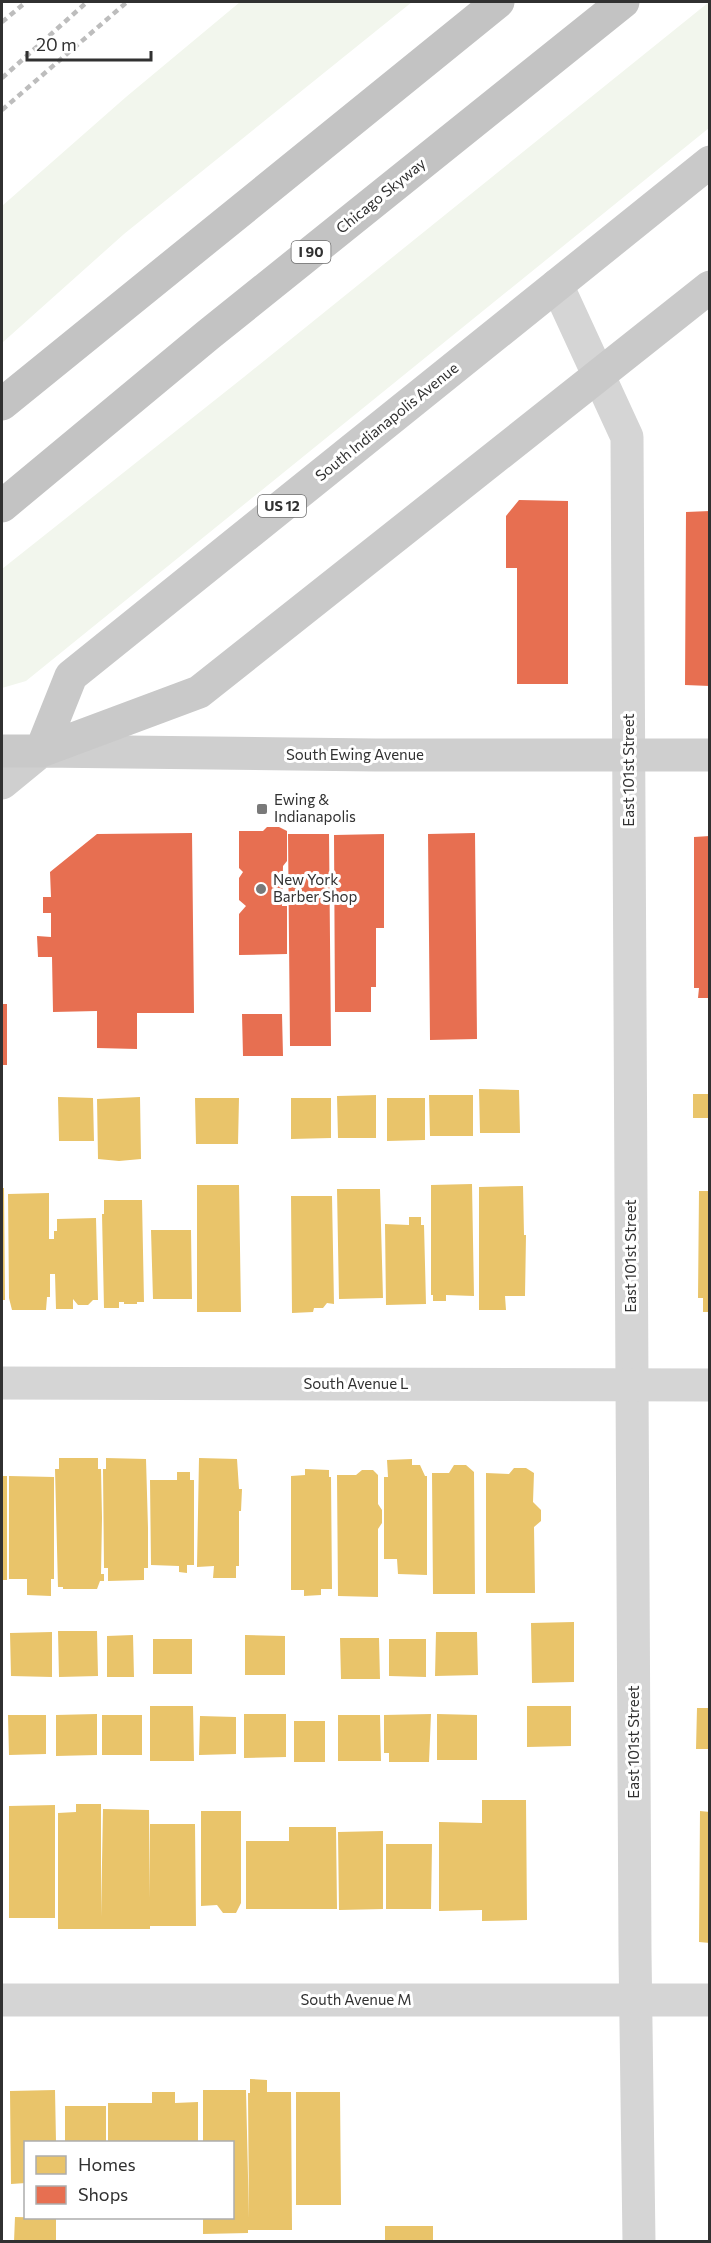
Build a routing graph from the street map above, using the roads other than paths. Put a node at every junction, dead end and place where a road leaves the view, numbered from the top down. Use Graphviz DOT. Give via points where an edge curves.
graph roads {
  1 [pos="498,2"];
  2 [pos="623,2"];
  3 [pos="710,162"];
  4 [pos="557,285"];
  5 [pos="710,286"];
  6 [pos="599,376"];
  7 [pos="2,404"];
  8 [pos="2,506"];
  9 [pos="2,751"];
  10 [pos="41,751"];
  11 [pos="629,755"];
  12 [pos="710,755"];
  13 [pos="2,783"];
  14 [pos="2,1383"];
  15 [pos="632,1385"];
  16 [pos="710,1385"];
  17 [pos="2,2000"];
  18 [pos="636,2000"];
  19 [pos="710,2000"];
  20 [pos="639,2241"];
  1 -- 7 [label="highway"];
  2 -- 8 [label="highway, Chicago Skyway / I 90"];
  3 -- 4 [label="main road, South Indianapolis Avenue / US 12"];
  4 -- 6 [label="street, East 101st Street"];
  4 -- 10 [label="main road, South Indianapolis Avenue / US 12" via="71,676"];
  5 -- 6 [label="main road, South Indianapolis Avenue"];
  6 -- 10 [label="main road, South Indianapolis Avenue" via="199,692"];
  6 -- 11 [label="street, East 101st Street" via="627,437"];
  9 -- 10 [label="main road, South Ewing Avenue"];
  10 -- 11 [label="main road, South Ewing Avenue"];
  10 -- 13 [label="main road, South Indianapolis Avenue"];
  11 -- 12 [label="main road, South Ewing Avenue"];
  11 -- 15 [label="street, East 101st Street"];
  14 -- 15 [label="street, South Avenue L"];
  15 -- 16 [label="street, South Avenue L"];
  15 -- 18 [label="street, East 101st Street"];
  17 -- 18 [label="street, South Avenue M"];
  18 -- 19 [label="street, South Avenue M"];
  18 -- 20 [label="street, East 101st Street"];
}
